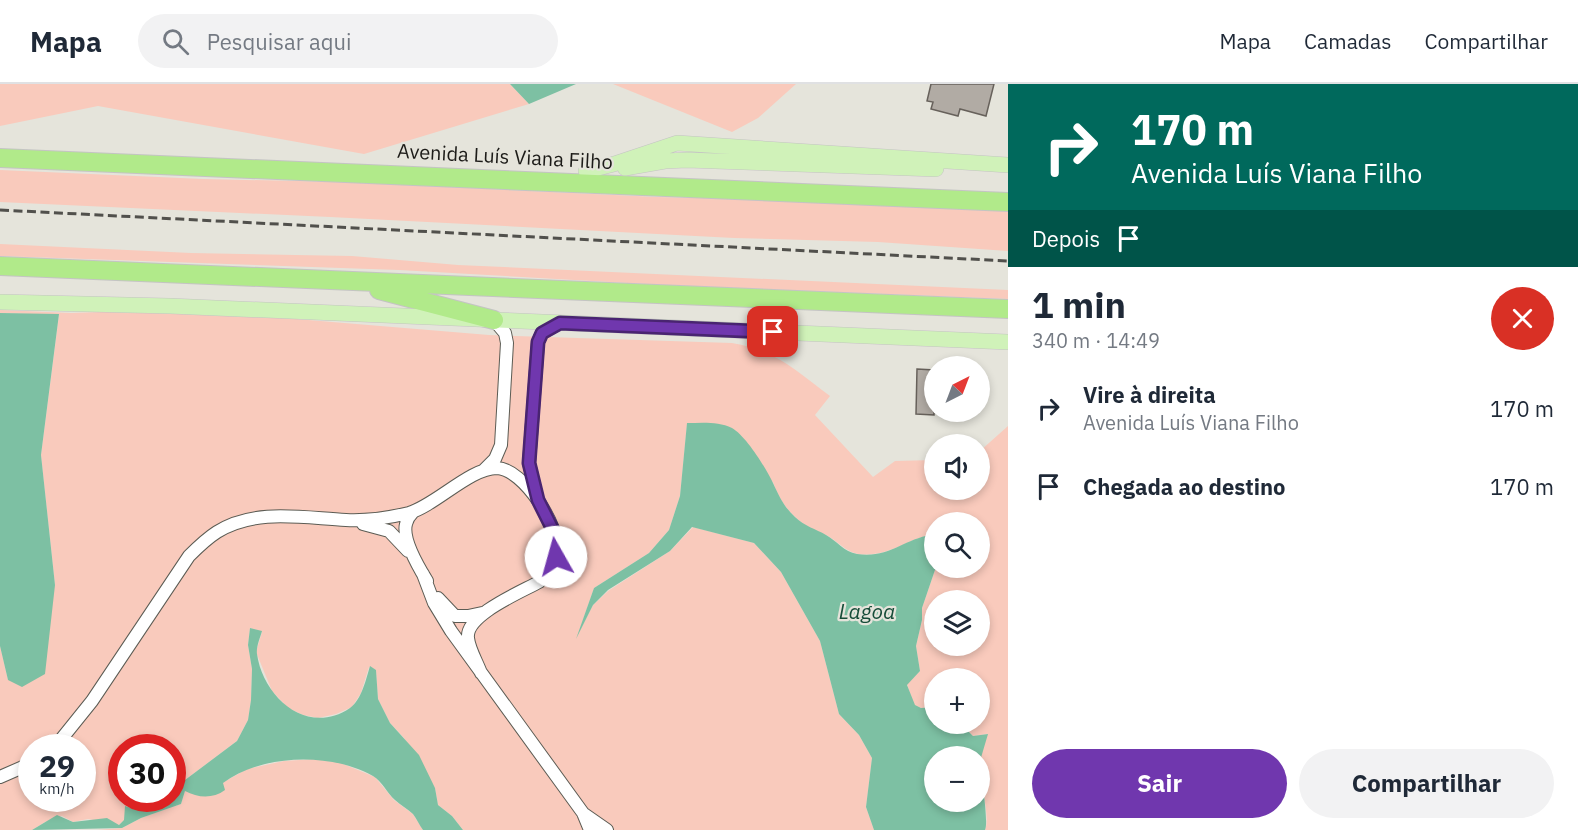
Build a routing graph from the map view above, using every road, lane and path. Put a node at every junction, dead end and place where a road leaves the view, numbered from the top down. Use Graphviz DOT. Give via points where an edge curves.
graph roads {
  1 [pos="0,158"];
  2 [pos="1008,165"];
  3 [pos="586,171"];
  4 [pos="1008,172"];
  5 [pos="456,176"];
  6 [pos="1008,201"];
  7 [pos="0,266"];
  8 [pos="342,281"];
  9 [pos="0,302"];
  10 [pos="1008,309"];
  11 [pos="494,320"];
  12 [pos="560,323"];
  13 [pos="1008,342"];
  14 [pos="483,471"];
  15 [pos="538,500"];
  16 [pos="413,512"];
  17 [pos="347,520"];
  18 [pos="415,560"];
  19 [pos="423,574"];
  20 [pos="482,613"];
  21 [pos="481,673"];
  22 [pos="65,734"];
  23 [pos="18,769"];
  24 [pos="0,777"];
  25 [pos="583,813"];
  26 [pos="590,830"];
  27 [pos="607,830"];
  1 -- 5 [label="highway, Avenida Luís Viana Filho"];
  2 -- 3 [label="main road, Avenida Luís Viana Filho" via="677,143"];
  3 -- 4 [label="main road, Avenida Luís Viana Filho" via="687,160"];
  3 -- 5 [label="highway"];
  5 -- 6 [label="highway, Avenida Luís Viana Filho"];
  7 -- 8 [label="highway"];
  8 -- 10 [label="highway"];
  8 -- 11 [label="highway"];
  9 -- 11 [label="main road"];
  11 -- 12 [label="main road"];
  11 -- 14 [label="street" via="505,333 507,343 501,445 495,459"];
  12 -- 13 [label="main road"];
  12 -- 15 [label="street" via="542,333 538,342 529,463"];
  14 -- 15 [label="street" via="507,471"];
  14 -- 16 [label="street"];
  15 -- 20 [label="street" via="556,536 558,550 553,565 538,582"];
  16 -- 17 [label="street" via="381,519"];
  16 -- 18 [label="street" via="405,532"];
  17 -- 18 [label="street" via="388,531"];
  17 -- 22 [label="street" via="254,518 218,531 204,541 179,569 92,701"];
  18 -- 19 [label="street"];
  19 -- 20 [label="street" via="450,613"];
  19 -- 21 [label="street" via="445,622"];
  20 -- 21 [label="street" via="471,624 467,636"];
  21 -- 25 [label="street"];
  23 -- 24 [label="street"];
  25 -- 26 [label="street"];
  25 -- 27 [label="street"];
}
